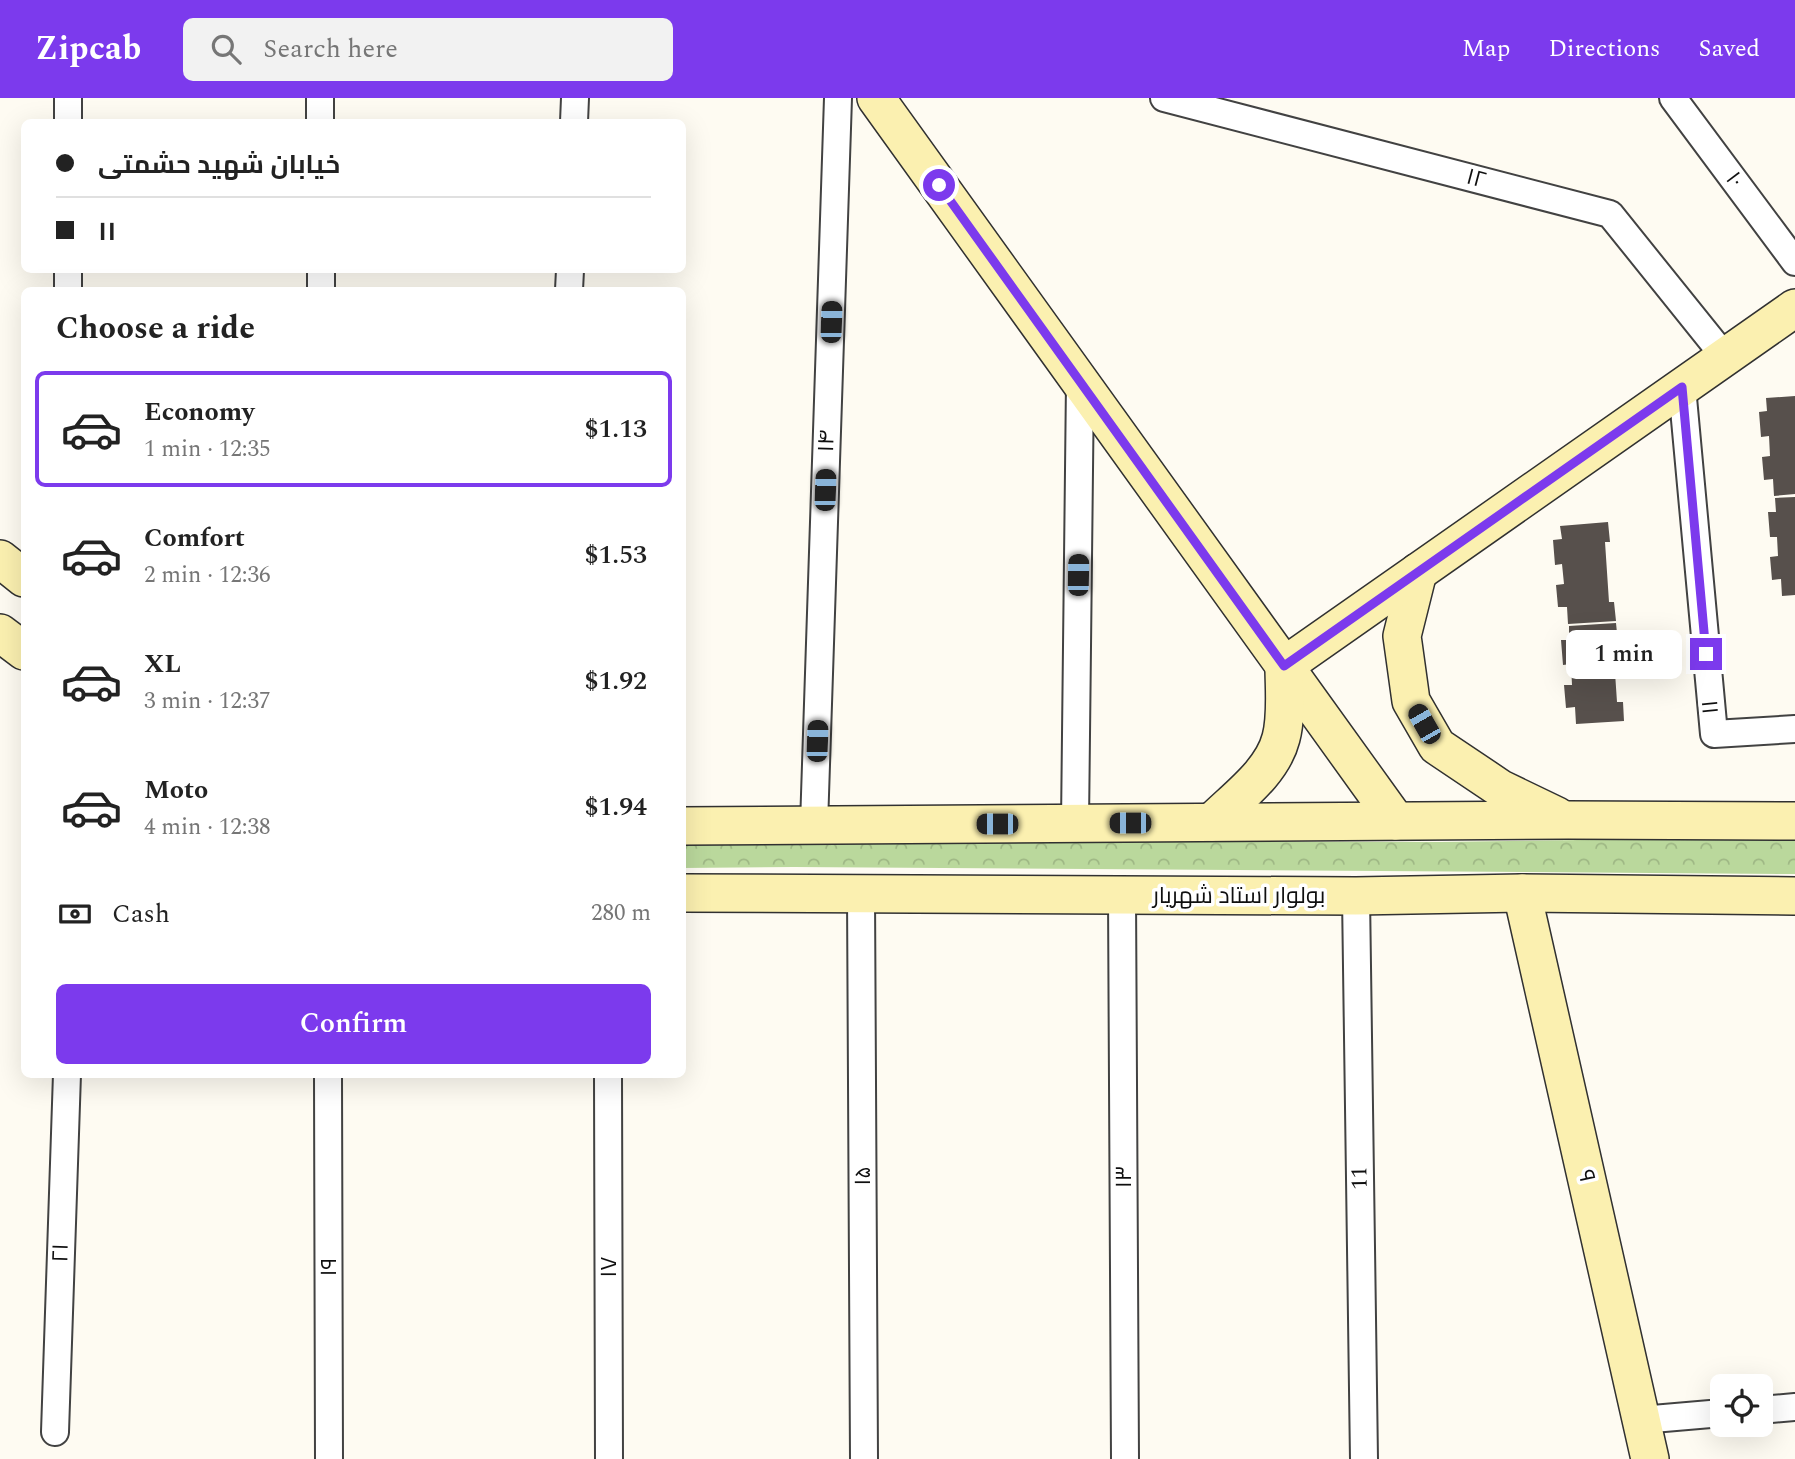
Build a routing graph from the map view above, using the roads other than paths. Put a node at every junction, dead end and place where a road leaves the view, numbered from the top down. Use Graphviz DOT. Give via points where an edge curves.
graph roads {
  1 [pos="68,98"];
  2 [pos="320,98"];
  3 [pos="575,98"];
  4 [pos="838,98"];
  5 [pos="876,98"];
  6 [pos="1164,98"];
  7 [pos="1673,98"];
  8 [pos="68,119"];
  9 [pos="320,119"];
  10 [pos="574,119"];
  11 [pos="1795,262"];
  12 [pos="1795,308"];
  13 [pos="1724,357"];
  14 [pos="1080,382"];
  15 [pos="1682,387"];
  16 [pos="0,559"];
  17 [pos="1418,572"];
  18 [pos="21,576"];
  19 [pos="0,634"];
  20 [pos="21,649"];
  21 [pos="1284,666"];
  22 [pos="1795,729"];
  23 [pos="1568,820"];
  24 [pos="1396,821"];
  25 [pos="1795,821"];
  26 [pos="1212,822"];
  27 [pos="1076,823"];
  28 [pos="814,825"];
  29 [pos="686,826"];
  30 [pos="686,893"];
  31 [pos="1522,893"];
  32 [pos="861,894"];
  33 [pos="1122,895"];
  34 [pos="1795,896"];
  35 [pos="1356,897"];
  36 [pos="67,1078"];
  37 [pos="328,1078"];
  38 [pos="608,1078"];
  39 [pos="1795,1407"];
  40 [pos="1773,1409"];
  41 [pos="1710,1414"];
  42 [pos="1641,1420"];
  43 [pos="55,1432"];
  44 [pos="329,1459"];
  45 [pos="609,1459"];
  46 [pos="864,1459"];
  47 [pos="1125,1459"];
  48 [pos="1364,1459"];
  49 [pos="1650,1459"];
  1 -- 8 [label="street"];
  2 -- 9 [label="street"];
  3 -- 10 [label="street"];
  4 -- 28 [label="street, ۱۴"];
  5 -- 14 [label="street"];
  6 -- 13 [label="street, ۱۲" via="1610,214"];
  7 -- 11 [label="street, ۱۰"];
  12 -- 13 [label="street"];
  13 -- 15 [label="street"];
  14 -- 21 [label="street"];
  14 -- 27 [label="street"];
  15 -- 17 [label="street"];
  15 -- 22 [label="street, ۱۱" via="1713,734"];
  16 -- 18 [label="street"];
  17 -- 21 [label="street"];
  17 -- 23 [label="street" via="1402,636 1411,701 1437,747 1501,789"];
  19 -- 20 [label="street"];
  21 -- 24 [label="street"];
  21 -- 26 [label="street" via="1282,738 1268,765"];
  23 -- 24 [label="street"];
  23 -- 25 [label="street"];
  24 -- 26 [label="street"];
  26 -- 27 [label="street"];
  27 -- 28 [label="street"];
  28 -- 29 [label="street"];
  30 -- 32 [label="street, بولوار استاد شهریار"];
  31 -- 34 [label="street, بولوار استاد شهریار"];
  31 -- 35 [label="street, بولوار استاد شهریار"];
  31 -- 42 [label="street, ۹"];
  32 -- 33 [label="street, بولوار استاد شهریار"];
  32 -- 46 [label="street, ۱۵"];
  33 -- 35 [label="street, بولوار استاد شهریار"];
  33 -- 47 [label="street, ۱۳"];
  35 -- 48 [label="street, 11"];
  36 -- 43 [label="street, ۲۱"];
  37 -- 44 [label="street, ۱۹"];
  38 -- 45 [label="street, ۱۷"];
  39 -- 40 [label="street"];
  41 -- 42 [label="street"];
  42 -- 49 [label="street, ۹"];
}
